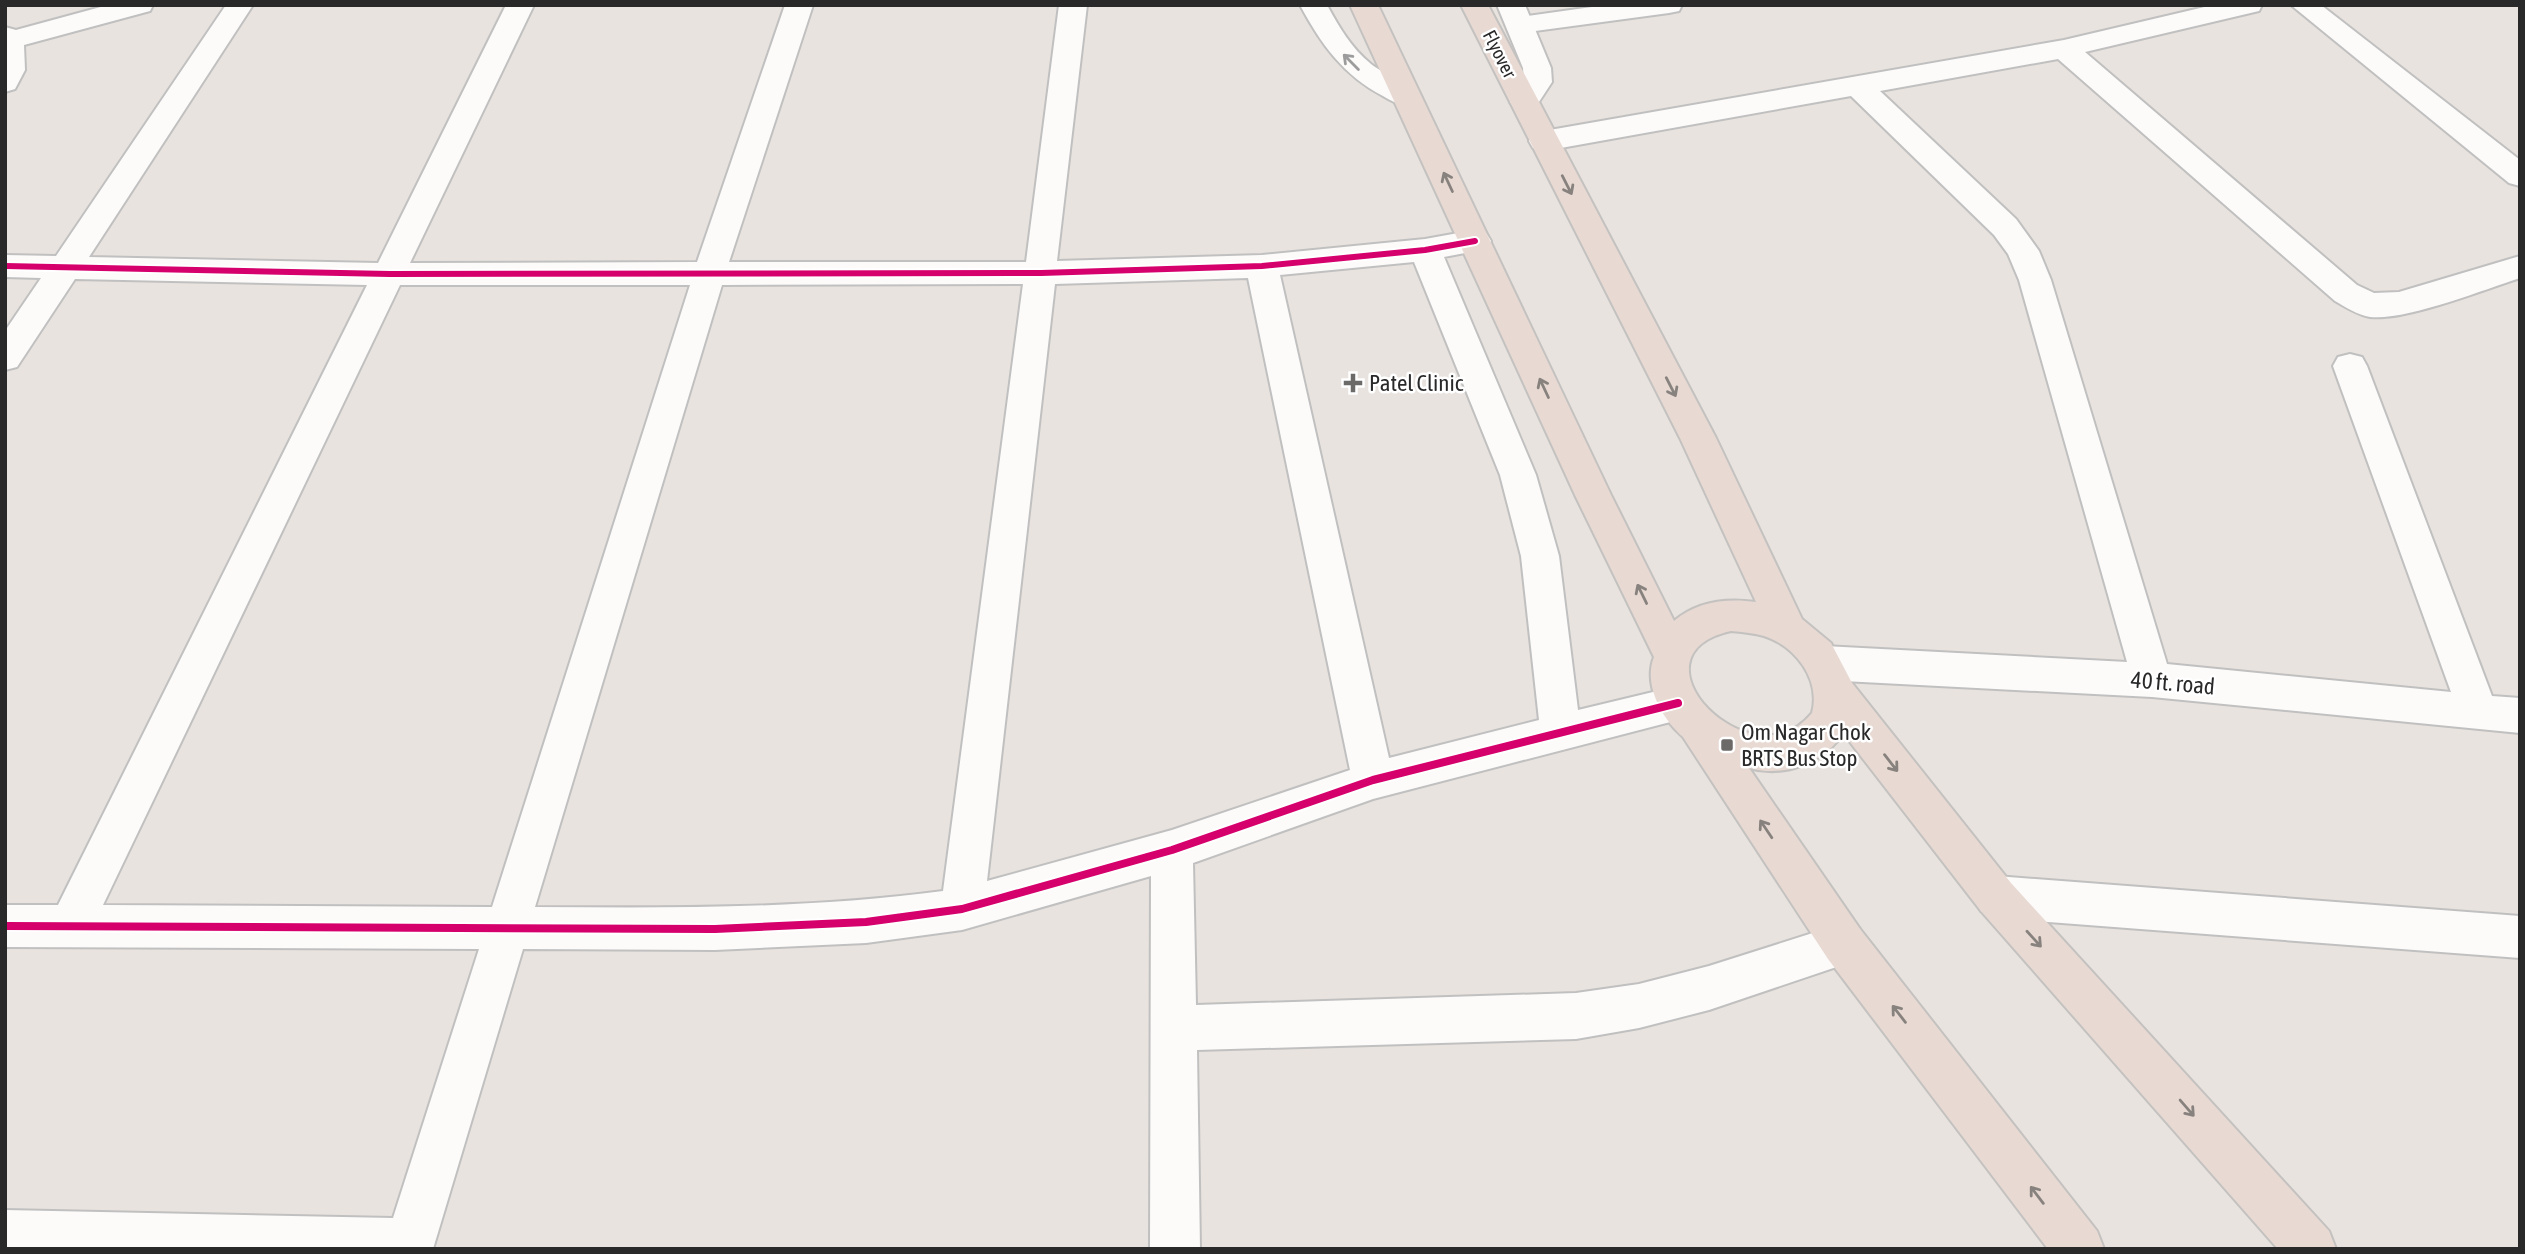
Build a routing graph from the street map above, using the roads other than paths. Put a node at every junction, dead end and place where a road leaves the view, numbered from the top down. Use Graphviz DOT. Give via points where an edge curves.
graph roads {
  1 [pos="140,5"];
  2 [pos="240,5"];
  3 [pos="520,5"];
  4 [pos="799,5"];
  5 [pos="1073,5"];
  6 [pos="1313,5"];
  7 [pos="1364,5"];
  8 [pos="1474,5"];
  9 [pos="1669,5"];
  10 [pos="2249,5"];
  11 [pos="2304,5"];
  12 [pos="1638,7"];
  13 [pos="1515,15"];
  14 [pos="8,37"];
  15 [pos="2064,49"];
  16 [pos="5,83"];
  17 [pos="1858,87"];
  18 [pos="1408,98"];
  19 [pos="1525,102"];
  20 [pos="1544,141"];
  21 [pos="2520,176"];
  22 [pos="1475,240"];
  23 [pos="1426,250"];
  24 [pos="5,266"];
  25 [pos="1262,266"];
  26 [pos="2520,267"];
  27 [pos="65,268"];
  28 [pos="710,272"];
  29 [pos="1041,273"];
  30 [pos="390,274"];
  31 [pos="5,358"];
  32 [pos="2350,366"];
  33 [pos="1788,629"];
  34 [pos="1672,655"];
  35 [pos="1829,676"];
  36 [pos="2152,680"];
  37 [pos="2478,711"];
  38 [pos="1688,716"];
  39 [pos="2520,716"];
  40 [pos="1561,733"];
  41 [pos="1373,780"];
  42 [pos="1172,850"];
  43 [pos="1996,897"];
  44 [pos="961,909"];
  45 [pos="5,926"];
  46 [pos="509,926"];
  47 [pos="70,927"];
  48 [pos="2520,937"];
  49 [pos="1844,944"];
  50 [pos="1174,1028"];
  51 [pos="5,1236"];
  52 [pos="409,1246"];
  53 [pos="1175,1249"];
  54 [pos="2079,1249"];
  55 [pos="2311,1249"];
  1 -- 14 [label="street"];
  2 -- 27 [label="street"];
  3 -- 30 [label="street"];
  4 -- 28 [label="street"];
  5 -- 29 [label="street"];
  18 -- 6 [label="street, one-way" via="1353,66"];
  7 -- 18 [label="highway"];
  8 -- 19 [label="highway, Flyover"];
  9 -- 12 [label="street"];
  10 -- 15 [label="street"];
  11 -- 21 [label="street"];
  12 -- 13 [label="street"];
  13 -- 19 [label="street" via="1537,68 1538,82"];
  14 -- 16 [label="street" via="11,70"];
  15 -- 17 [label="street"];
  15 -- 26 [label="street" via="2346,293 2370,305 2399,304"];
  17 -- 20 [label="street"];
  17 -- 36 [label="street" via="2006,227 2023,251"];
  22 -- 18 [label="highway, one-way"];
  19 -- 20 [label="highway, Flyover"];
  20 -- 33 [label="highway, Flyover, one-way" via="1698,438"];
  22 -- 23 [label="street"];
  34 -- 22 [label="highway, one-way"];
  23 -- 25 [label="street"];
  23 -- 40 [label="street" via="1530,512"];
  24 -- 27 [label="street"];
  25 -- 29 [label="street"];
  25 -- 41 [label="street"];
  27 -- 30 [label="street"];
  27 -- 31 [label="street"];
  28 -- 29 [label="street"];
  28 -- 30 [label="street"];
  28 -- 46 [label="street"];
  29 -- 44 [label="street"];
  30 -- 47 [label="street"];
  32 -- 37 [label="street"];
  33 -- 34 [label="highway" via="1760,618 1731,615 1705,621 1685,635"];
  33 -- 35 [label="highway" via="1809,644"];
  34 -- 38 [label="highway" via="1670,678"];
  35 -- 36 [label="street, 40 ft. road"];
  35 -- 38 [label="highway" via="1831,716 1816,738 1791,751 1760,754 1727,745"];
  35 -- 43 [label="highway, one-way"];
  36 -- 37 [label="street, 40 ft. road"];
  37 -- 39 [label="street, 40 ft. road"];
  38 -- 40 [label="street"];
  49 -- 38 [label="highway, one-way"];
  40 -- 41 [label="street"];
  41 -- 42 [label="street"];
  42 -- 44 [label="street"];
  42 -- 50 [label="street"];
  43 -- 48 [label="street"];
  43 -- 55 [label="highway, one-way"];
  44 -- 46 [label="street" via="866,922 715,929"];
  45 -- 47 [label="street"];
  46 -- 47 [label="street"];
  46 -- 52 [label="street"];
  49 -- 50 [label="street" via="1697,991 1576,1016"];
  54 -- 49 [label="highway, one-way"];
  50 -- 53 [label="street"];
  51 -- 52 [label="street"];
}
